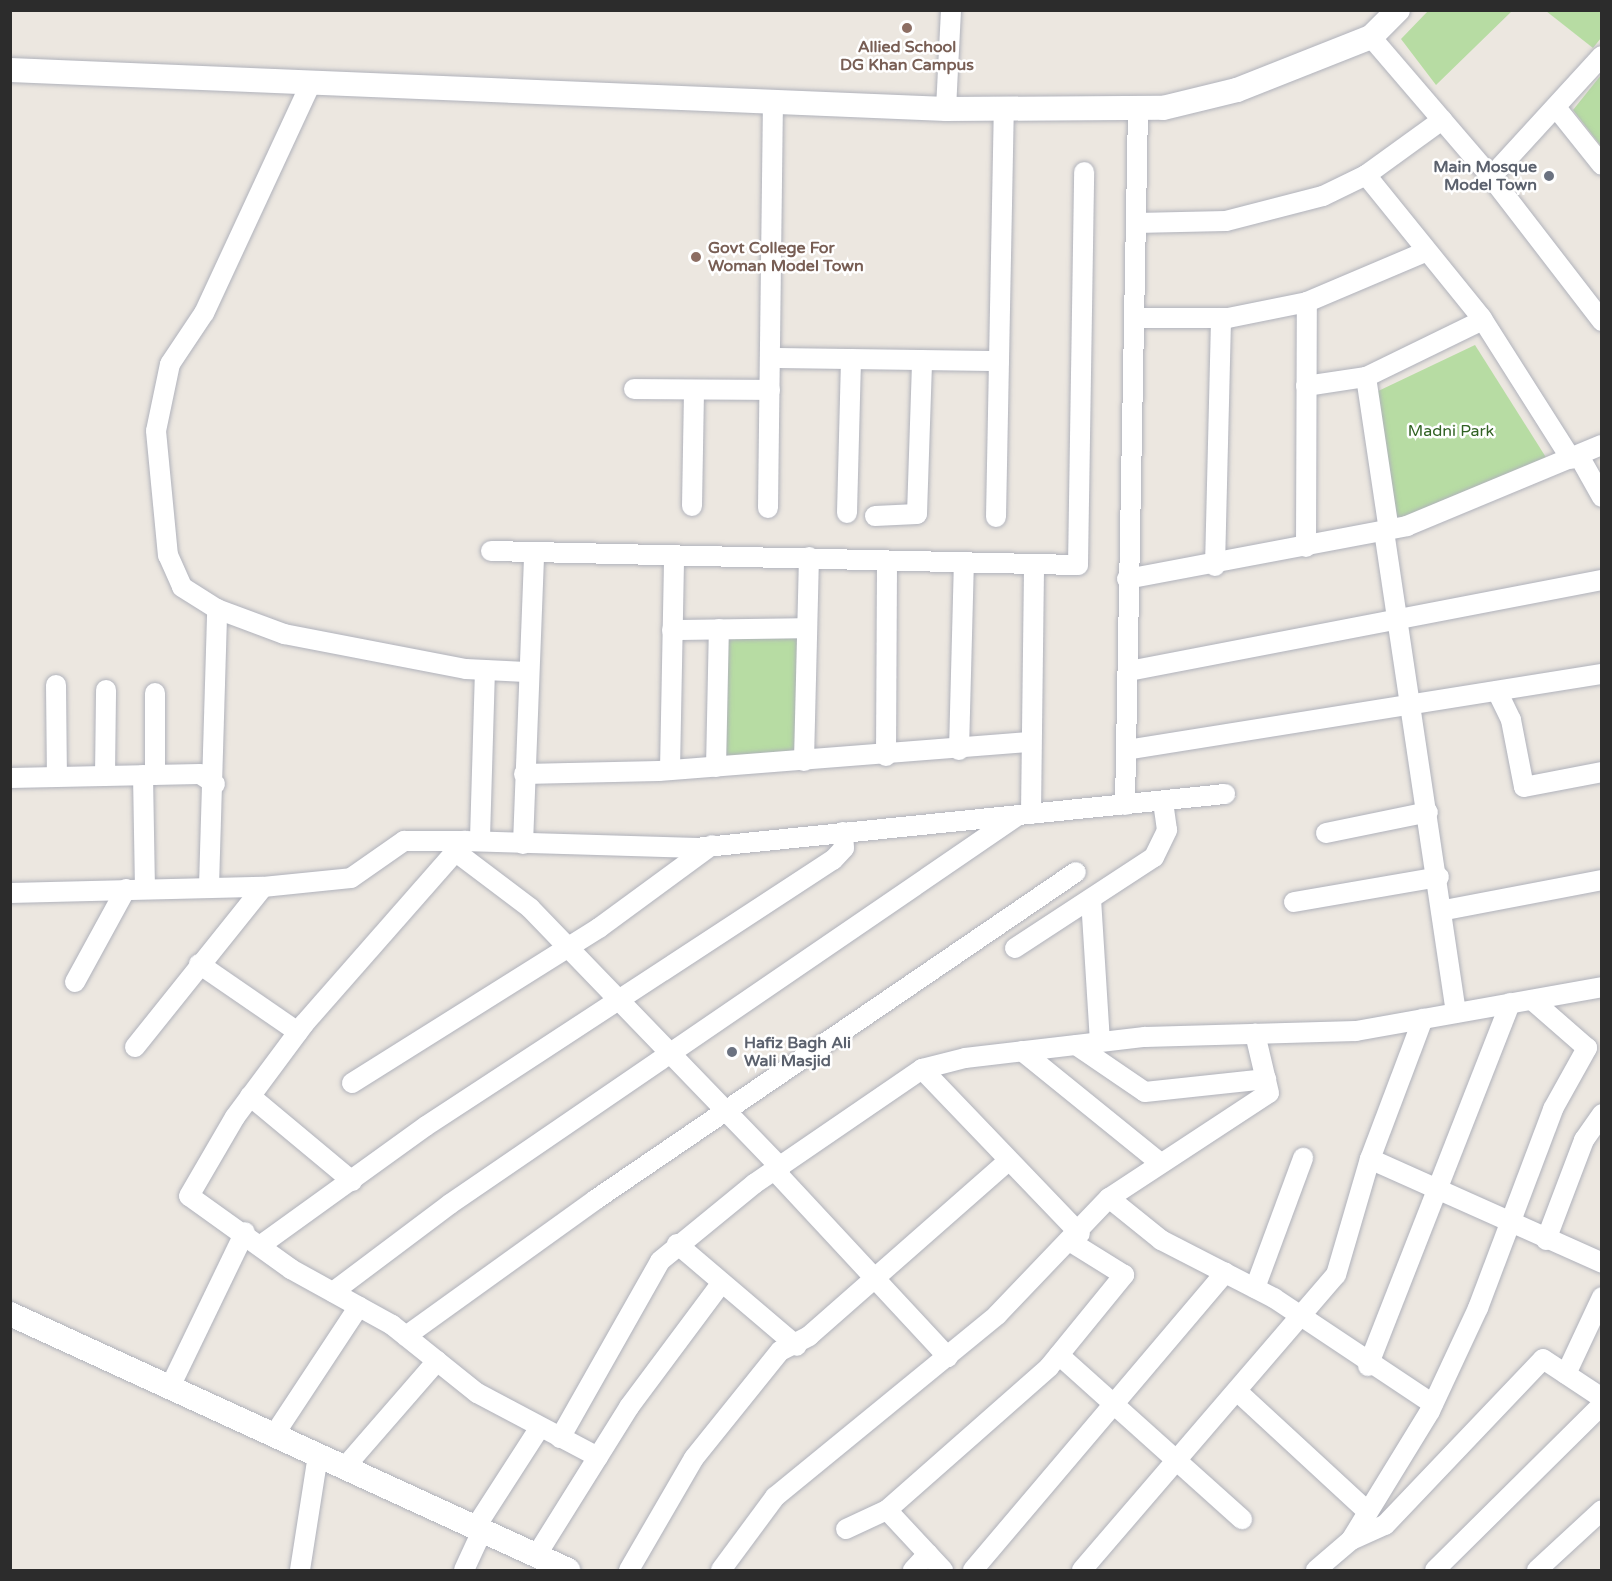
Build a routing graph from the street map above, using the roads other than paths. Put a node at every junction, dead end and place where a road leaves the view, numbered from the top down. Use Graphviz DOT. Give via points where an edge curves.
graph roads {
  1 [pos="951,10"];
  2 [pos="1398,10"];
  3 [pos="1371,37"];
  4 [pos="1602,56"];
  5 [pos="10,70"];
  6 [pos="310,85"];
  7 [pos="772,102"];
  8 [pos="1138,108"];
  9 [pos="946,109"];
  10 [pos="1004,109"];
  11 [pos="1558,110"];
  12 [pos="1442,120"];
  13 [pos="1602,165"];
  14 [pos="1084,172"];
  15 [pos="1366,174"];
  16 [pos="1491,177"];
  17 [pos="1136,223"];
  18 [pos="1427,251"];
  19 [pos="1307,302"];
  20 [pos="1134,318"];
  21 [pos="1221,318"];
  22 [pos="1483,320"];
  23 [pos="1602,321"];
  24 [pos="770,358"];
  25 [pos="851,359"];
  26 [pos="922,360"];
  27 [pos="999,361"];
  28 [pos="1366,377"];
  29 [pos="1306,386"];
  30 [pos="634,389"];
  31 [pos="694,390"];
  32 [pos="770,390"];
  33 [pos="1602,445"];
  34 [pos="1575,457"];
  35 [pos="1602,497"];
  36 [pos="692,506"];
  37 [pos="768,508"];
  38 [pos="847,513"];
  39 [pos="875,516"];
  40 [pos="996,517"];
  41 [pos="1386,530"];
  42 [pos="1306,548"];
  43 [pos="491,551"];
  44 [pos="534,552"];
  45 [pos="674,555"];
  46 [pos="809,557"];
  47 [pos="886,561"];
  48 [pos="964,563"];
  49 [pos="1034,564"];
  50 [pos="1215,566"];
  51 [pos="1127,579"];
  52 [pos="1602,580"];
  53 [pos="217,609"];
  54 [pos="1398,619"];
  55 [pos="807,628"];
  56 [pos="719,629"];
  57 [pos="672,630"];
  58 [pos="485,670"];
  59 [pos="1128,671"];
  60 [pos="526,672"];
  61 [pos="1602,674"];
  62 [pos="56,685"];
  63 [pos="106,690"];
  64 [pos="1497,691"];
  65 [pos="155,693"];
  66 [pos="1412,704"];
  67 [pos="1030,742"];
  68 [pos="959,750"];
  69 [pos="1126,750"];
  70 [pos="886,756"];
  71 [pos="804,761"];
  72 [pos="716,767"];
  73 [pos="670,770"];
  74 [pos="1602,772"];
  75 [pos="524,774"];
  76 [pos="149,775"];
  77 [pos="105,776"];
  78 [pos="57,777"];
  79 [pos="10,778"];
  80 [pos="215,784"];
  81 [pos="1225,794"];
  82 [pos="1163,801"];
  83 [pos="1125,805"];
  84 [pos="1428,812"];
  85 [pos="1025,814"];
  86 [pos="843,832"];
  87 [pos="1326,833"];
  88 [pos="467,844"];
  89 [pos="523,844"];
  90 [pos="712,845"];
  91 [pos="1076,872"];
  92 [pos="1439,877"];
  93 [pos="1602,880"];
  94 [pos="209,886"];
  95 [pos="263,888"];
  96 [pos="135,889"];
  97 [pos="13,897"];
  98 [pos="1090,899"];
  99 [pos="1294,902"];
  100 [pos="1445,910"];
  101 [pos="568,947"];
  102 [pos="1015,948"];
  103 [pos="199,964"];
  104 [pos="75,982"];
  105 [pos="1602,987"];
  106 [pos="618,998"];
  107 [pos="1532,1000"];
  108 [pos="1510,1003"];
  109 [pos="1456,1013"];
  110 [pos="1423,1019"];
  111 [pos="298,1032"];
  112 [pos="1255,1034"];
  113 [pos="1100,1042"];
  114 [pos="1076,1045"];
  115 [pos="135,1047"];
  116 [pos="1022,1052"];
  117 [pos="673,1053"];
  118 [pos="922,1069"];
  119 [pos="1266,1079"];
  120 [pos="351,1083"];
  121 [pos="250,1096"];
  122 [pos="729,1110"];
  123 [pos="1602,1114"];
  124 [pos="1303,1158"];
  125 [pos="1370,1159"];
  126 [pos="1008,1161"];
  127 [pos="1158,1162"];
  128 [pos="778,1170"];
  129 [pos="352,1181"];
  130 [pos="1439,1191"];
  131 [pos="1109,1198"];
  132 [pos="1511,1224"];
  133 [pos="245,1232"];
  134 [pos="1075,1238"];
  135 [pos="1546,1240"];
  136 [pos="677,1244"];
  137 [pos="261,1245"];
  138 [pos="1602,1263"];
  139 [pos="1225,1272"];
  140 [pos="873,1278"];
  141 [pos="720,1285"];
  142 [pos="1255,1288"];
  143 [pos="333,1292"];
  144 [pos="1602,1297"];
  145 [pos="359,1306"];
  146 [pos="10,1314"];
  147 [pos="1302,1318"];
  148 [pos="406,1336"];
  149 [pos="797,1346"];
  150 [pos="1059,1355"];
  151 [pos="948,1357"];
  152 [pos="437,1361"];
  153 [pos="1368,1366"];
  154 [pos="1566,1374"];
  155 [pos="170,1387"];
  156 [pos="1238,1392"];
  157 [pos="1602,1398"];
  158 [pos="1113,1404"];
  159 [pos="1433,1404"];
  160 [pos="1602,1405"];
  161 [pos="540,1427"];
  162 [pos="274,1435"];
  163 [pos="560,1438"];
  164 [pos="318,1455"];
  165 [pos="598,1456"];
  166 [pos="1178,1461"];
  167 [pos="344,1467"];
  168 [pos="887,1510"];
  169 [pos="1367,1510"];
  170 [pos="1602,1510"];
  171 [pos="1242,1519"];
  172 [pos="478,1529"];
  173 [pos="846,1529"];
  174 [pos="1351,1540"];
  175 [pos="928,1554"];
  176 [pos="536,1556"];
  177 [pos="300,1570"];
  178 [pos="464,1570"];
  179 [pos="567,1570"];
  180 [pos="629,1570"];
  181 [pos="721,1570"];
  182 [pos="913,1570"];
  183 [pos="943,1570"];
  184 [pos="973,1570"];
  185 [pos="1082,1570"];
  186 [pos="1316,1570"];
  187 [pos="1435,1570"];
  188 [pos="1537,1570"];
  1 -- 9 [label="street"];
  2 -- 3 [label="street"];
  3 -- 8 [label="street" via="1237,90 1163,108"];
  3 -- 12 [label="street"];
  4 -- 11 [label="street"];
  5 -- 6 [label="street"];
  6 -- 7 [label="street"];
  6 -- 53 [label="street" via="204,313 170,364 159,404 156,431 168,555 182,586"];
  7 -- 9 [label="street"];
  7 -- 24 [label="street"];
  8 -- 10 [label="street"];
  8 -- 17 [label="street"];
  9 -- 10 [label="street"];
  10 -- 27 [label="street"];
  11 -- 13 [label="street"];
  11 -- 16 [label="street"];
  12 -- 15 [label="street"];
  12 -- 16 [label="street"];
  14 -- 49 [label="street" via="1078,565"];
  15 -- 17 [label="street" via="1273,213 1226,221"];
  15 -- 18 [label="street"];
  16 -- 23 [label="street"];
  17 -- 20 [label="street"];
  18 -- 19 [label="street"];
  18 -- 22 [label="street"];
  19 -- 21 [label="street"];
  19 -- 29 [label="street"];
  20 -- 21 [label="street"];
  20 -- 51 [label="street"];
  21 -- 50 [label="street"];
  22 -- 28 [label="street"];
  22 -- 34 [label="street"];
  24 -- 25 [label="street"];
  24 -- 32 [label="street"];
  25 -- 26 [label="street"];
  25 -- 38 [label="street"];
  26 -- 27 [label="street"];
  26 -- 39 [label="street" via="917,514"];
  27 -- 40 [label="street"];
  28 -- 29 [label="street"];
  28 -- 41 [label="street"];
  29 -- 42 [label="street"];
  30 -- 31 [label="street"];
  31 -- 32 [label="street"];
  31 -- 36 [label="street"];
  32 -- 37 [label="street"];
  33 -- 34 [label="street"];
  34 -- 35 [label="street"];
  34 -- 41 [label="street" via="1470,504"];
  41 -- 42 [label="street"];
  41 -- 54 [label="street"];
  42 -- 50 [label="street"];
  43 -- 44 [label="street"];
  44 -- 45 [label="street"];
  44 -- 60 [label="street"];
  45 -- 46 [label="street"];
  45 -- 57 [label="street"];
  46 -- 47 [label="street"];
  46 -- 55 [label="street"];
  47 -- 48 [label="street"];
  47 -- 70 [label="street"];
  48 -- 49 [label="street"];
  48 -- 68 [label="street"];
  49 -- 67 [label="street"];
  50 -- 51 [label="street"];
  51 -- 59 [label="street"];
  52 -- 54 [label="street"];
  53 -- 58 [label="street" via="284,634"];
  53 -- 80 [label="street"];
  54 -- 59 [label="street"];
  54 -- 66 [label="street"];
  55 -- 56 [label="street"];
  55 -- 71 [label="street"];
  56 -- 57 [label="street"];
  56 -- 72 [label="street"];
  57 -- 73 [label="street"];
  58 -- 60 [label="street"];
  58 -- 88 [label="street"];
  59 -- 69 [label="street"];
  60 -- 75 [label="street"];
  61 -- 64 [label="street"];
  62 -- 78 [label="street"];
  63 -- 77 [label="street"];
  64 -- 66 [label="street"];
  64 -- 74 [label="street" via="1511,720 1524,788"];
  65 -- 76 [label="street"];
  66 -- 69 [label="street"];
  66 -- 84 [label="street"];
  67 -- 68 [label="street"];
  67 -- 85 [label="street"];
  68 -- 70 [label="street"];
  69 -- 83 [label="street"];
  70 -- 71 [label="street"];
  71 -- 72 [label="street"];
  72 -- 73 [label="street"];
  73 -- 75 [label="street"];
  75 -- 89 [label="street"];
  76 -- 77 [label="street"];
  76 -- 80 [label="street" via="200,774"];
  76 -- 96 [label="street"];
  77 -- 78 [label="street"];
  78 -- 79 [label="street"];
  80 -- 94 [label="street"];
  81 -- 82 [label="street"];
  82 -- 83 [label="street"];
  82 -- 98 [label="street" via="1167,831 1162,847"];
  83 -- 85 [label="street"];
  84 -- 87 [label="street"];
  84 -- 92 [label="street"];
  85 -- 86 [label="street"];
  85 -- 117 [label="street"];
  86 -- 90 [label="street"];
  86 -- 106 [label="street" via="844,848 833,860"];
  88 -- 89 [label="street"];
  88 -- 95 [label="street" via="404,841 351,878"];
  88 -- 101 [label="street"];
  88 -- 111 [label="street"];
  89 -- 90 [label="street"];
  90 -- 101 [label="street"];
  91 -- 122 [label="street"];
  92 -- 99 [label="street"];
  92 -- 100 [label="street"];
  93 -- 100 [label="street"];
  94 -- 95 [label="street"];
  94 -- 96 [label="street"];
  95 -- 103 [label="street"];
  96 -- 97 [label="street"];
  96 -- 104 [label="street"];
  98 -- 102 [label="street"];
  98 -- 113 [label="street"];
  100 -- 109 [label="street"];
  101 -- 106 [label="street"];
  101 -- 120 [label="street"];
  103 -- 111 [label="street"];
  103 -- 115 [label="street"];
  105 -- 107 [label="street"];
  106 -- 117 [label="street"];
  106 -- 129 [label="street"];
  107 -- 108 [label="street"];
  107 -- 132 [label="street" via="1587,1048 1553,1109"];
  108 -- 109 [label="street"];
  108 -- 130 [label="street"];
  109 -- 110 [label="street"];
  110 -- 112 [label="street" via="1356,1031"];
  110 -- 125 [label="street"];
  111 -- 121 [label="street"];
  112 -- 113 [label="street"];
  112 -- 119 [label="street"];
  113 -- 114 [label="street"];
  114 -- 116 [label="street"];
  114 -- 119 [label="street" via="1145,1092"];
  116 -- 118 [label="street"];
  116 -- 127 [label="street"];
  117 -- 122 [label="street"];
  117 -- 143 [label="street" via="450,1204"];
  118 -- 126 [label="street"];
  118 -- 128 [label="street"];
  119 -- 127 [label="street" via="1269,1093"];
  121 -- 129 [label="street"];
  121 -- 133 [label="street" via="189,1196"];
  122 -- 128 [label="street"];
  122 -- 148 [label="street"];
  123 -- 135 [label="street" via="1584,1140"];
  124 -- 142 [label="street"];
  125 -- 130 [label="street"];
  125 -- 147 [label="street" via="1345,1256 1319,1301"];
  126 -- 134 [label="street"];
  126 -- 140 [label="street"];
  127 -- 131 [label="street"];
  128 -- 136 [label="street"];
  128 -- 140 [label="street"];
  129 -- 137 [label="street"];
  130 -- 132 [label="street"];
  130 -- 153 [label="street"];
  131 -- 134 [label="street"];
  131 -- 139 [label="street" via="1161,1240"];
  132 -- 135 [label="street"];
  132 -- 159 [label="street"];
  133 -- 137 [label="street"];
  133 -- 155 [label="street"];
  134 -- 150 [label="street" via="1124,1275"];
  134 -- 151 [label="street"];
  135 -- 138 [label="street"];
  136 -- 141 [label="street"];
  136 -- 163 [label="street" via="660,1261"];
  137 -- 143 [label="street"];
  139 -- 142 [label="street"];
  139 -- 158 [label="street"];
  140 -- 149 [label="street"];
  140 -- 151 [label="street"];
  141 -- 149 [label="street"];
  141 -- 165 [label="street"];
  142 -- 147 [label="street"];
  143 -- 145 [label="street"];
  144 -- 154 [label="street"];
  145 -- 148 [label="street"];
  145 -- 162 [label="street"];
  146 -- 155 [label="street"];
  147 -- 153 [label="street"];
  147 -- 156 [label="street"];
  148 -- 152 [label="street"];
  149 -- 180 [label="street" via="780,1351 694,1458"];
  150 -- 158 [label="street"];
  150 -- 168 [label="street"];
  151 -- 181 [label="street" via="775,1497"];
  152 -- 161 [label="street" via="477,1393"];
  152 -- 167 [label="street"];
  153 -- 159 [label="street"];
  154 -- 157 [label="street"];
  154 -- 174 [label="street" via="1543,1359 1385,1525"];
  155 -- 162 [label="street"];
  156 -- 166 [label="street"];
  156 -- 169 [label="street"];
  158 -- 166 [label="street"];
  158 -- 184 [label="street"];
  159 -- 169 [label="street"];
  160 -- 187 [label="street"];
  161 -- 163 [label="street"];
  161 -- 172 [label="street"];
  162 -- 164 [label="street"];
  163 -- 165 [label="street"];
  164 -- 167 [label="street"];
  164 -- 177 [label="street"];
  165 -- 176 [label="street"];
  166 -- 171 [label="street"];
  166 -- 185 [label="street"];
  167 -- 172 [label="street"];
  168 -- 173 [label="street"];
  168 -- 175 [label="street"];
  169 -- 174 [label="street"];
  170 -- 188 [label="street"];
  172 -- 176 [label="street"];
  172 -- 178 [label="street"];
  174 -- 186 [label="street"];
  175 -- 182 [label="street"];
  175 -- 183 [label="street"];
  176 -- 179 [label="street"];
}
